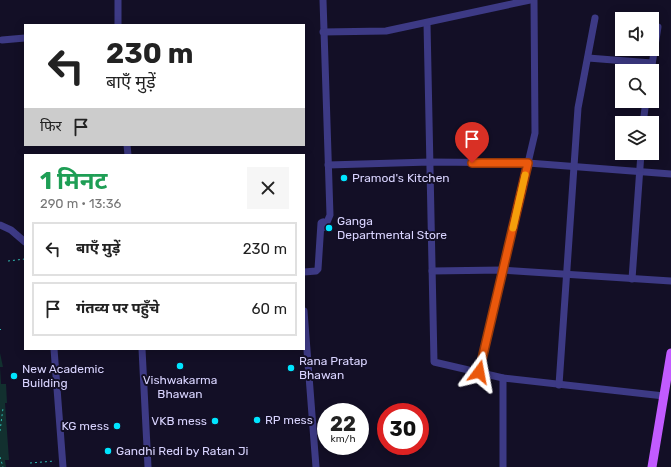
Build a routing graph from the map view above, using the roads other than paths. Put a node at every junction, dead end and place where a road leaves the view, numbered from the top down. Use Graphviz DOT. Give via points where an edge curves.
graph roads {
  1 [pos="118,0"];
  2 [pos="323,0"];
  3 [pos="530,0"];
  4 [pos="534,0"];
  5 [pos="595,18"];
  6 [pos="427,22"];
  7 [pos="118,24"];
  8 [pos="323,32"];
  9 [pos="24,38"];
  10 [pos="2,40"];
  11 [pos="588,58"];
  12 [pos="631,64"];
  13 [pos="641,160"];
  14 [pos="430,162"];
  15 [pos="528,163"];
  16 [pos="328,165"];
  17 [pos="575,168"];
  18 [pos="640,172"];
  19 [pos="671,174"];
  20 [pos="0,225"];
  21 [pos="24,241"];
  22 [pos="502,270"];
  23 [pos="432,271"];
  24 [pos="305,272"];
  25 [pos="566,274"];
  26 [pos="632,279"];
  27 [pos="671,281"];
  28 [pos="305,324"];
  29 [pos="54,350"];
  30 [pos="142,350"];
  31 [pos="671,353"];
  32 [pos="479,372"];
  33 [pos="503,378"];
  34 [pos="559,385"];
  35 [pos="664,396"];
  36 [pos="62,464"];
  37 [pos="148,467"];
  38 [pos="316,467"];
  39 [pos="503,467"];
  40 [pos="652,467"];
  1 -- 7 [label="street"];
  2 -- 8 [label="street"];
  3 -- 6 [label="street"];
  4 -- 15 [label="street" via="535,133"];
  5 -- 11 [label="street"];
  6 -- 8 [label="street" via="386,31"];
  6 -- 14 [label="street"];
  8 -- 16 [label="street"];
  9 -- 10 [label="street"];
  11 -- 12 [label="street"];
  11 -- 17 [label="street" via="578,108"];
  13 -- 18 [label="street"];
  14 -- 15 [label="street"];
  14 -- 16 [label="street"];
  14 -- 23 [label="street"];
  15 -- 17 [label="street"];
  15 -- 22 [label="street"];
  16 -- 24 [label="street" via="330,215 325,227 323,222 321,223 318,269"];
  17 -- 18 [label="street"];
  17 -- 25 [label="street"];
  18 -- 19 [label="street"];
  18 -- 26 [label="street"];
  20 -- 21 [label="street"];
  22 -- 23 [label="street"];
  22 -- 25 [label="street"];
  22 -- 32 [label="street"];
  23 -- 32 [label="street" via="434,362"];
  25 -- 26 [label="street"];
  25 -- 34 [label="street"];
  26 -- 27 [label="street"];
  28 -- 38 [label="street"];
  29 -- 36 [label="street"];
  30 -- 37 [label="street"];
  31 -- 35 [label="main road"];
  32 -- 33 [label="street"];
  33 -- 34 [label="street"];
  33 -- 39 [label="street"];
  34 -- 35 [label="street"];
  35 -- 40 [label="main road"];
}
